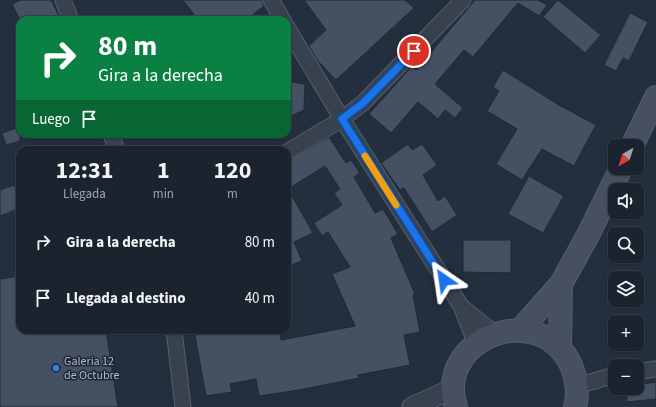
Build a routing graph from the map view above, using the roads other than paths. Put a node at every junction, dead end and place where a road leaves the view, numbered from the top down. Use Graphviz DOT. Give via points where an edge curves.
graph roads {
  1 [pos="63,0"];
  2 [pos="271,0"];
  3 [pos="463,0"];
  4 [pos="69,16"];
  5 [pos="281,16"];
  6 [pos="291,34"];
  7 [pos="656,97"];
  8 [pos="342,119"];
  9 [pos="635,139"];
  10 [pos="291,150"];
  11 [pos="618,175"];
  12 [pos="561,284"];
  13 [pos="461,306"];
  14 [pos="520,330"];
  15 [pos="174,334"];
  16 [pos="485,338"];
  17 [pos="560,349"];
  18 [pos="656,369"];
  19 [pos="644,371"];
  20 [pos="608,377"];
  21 [pos="577,386"];
  22 [pos="455,397"];
  23 [pos="183,407"];
  24 [pos="412,407"];
  25 [pos="575,407"];
  1 -- 4 [label="street"];
  2 -- 5 [label="street"];
  3 -- 8 [label="street" via="363,103"];
  6 -- 8 [label="street"];
  7 -- 9 [label="main road"];
  8 -- 10 [label="street"];
  8 -- 13 [label="street"];
  11 -- 12 [label="main road"];
  12 -- 14 [label="main road"];
  12 -- 17 [label="main road"];
  13 -- 16 [label="street"];
  13 -- 16 [label="street"];
  14 -- 16 [label="main road" via="507,330"];
  14 -- 17 [label="main road" via="535,333"];
  15 -- 23 [label="street"];
  16 -- 22 [label="main road" via="460,363"];
  17 -- 21 [label="main road" via="574,372"];
  18 -- 19 [label="street"];
  20 -- 21 [label="street"];
  21 -- 25 [label="main road"];
  22 -- 24 [label="street"];
}
